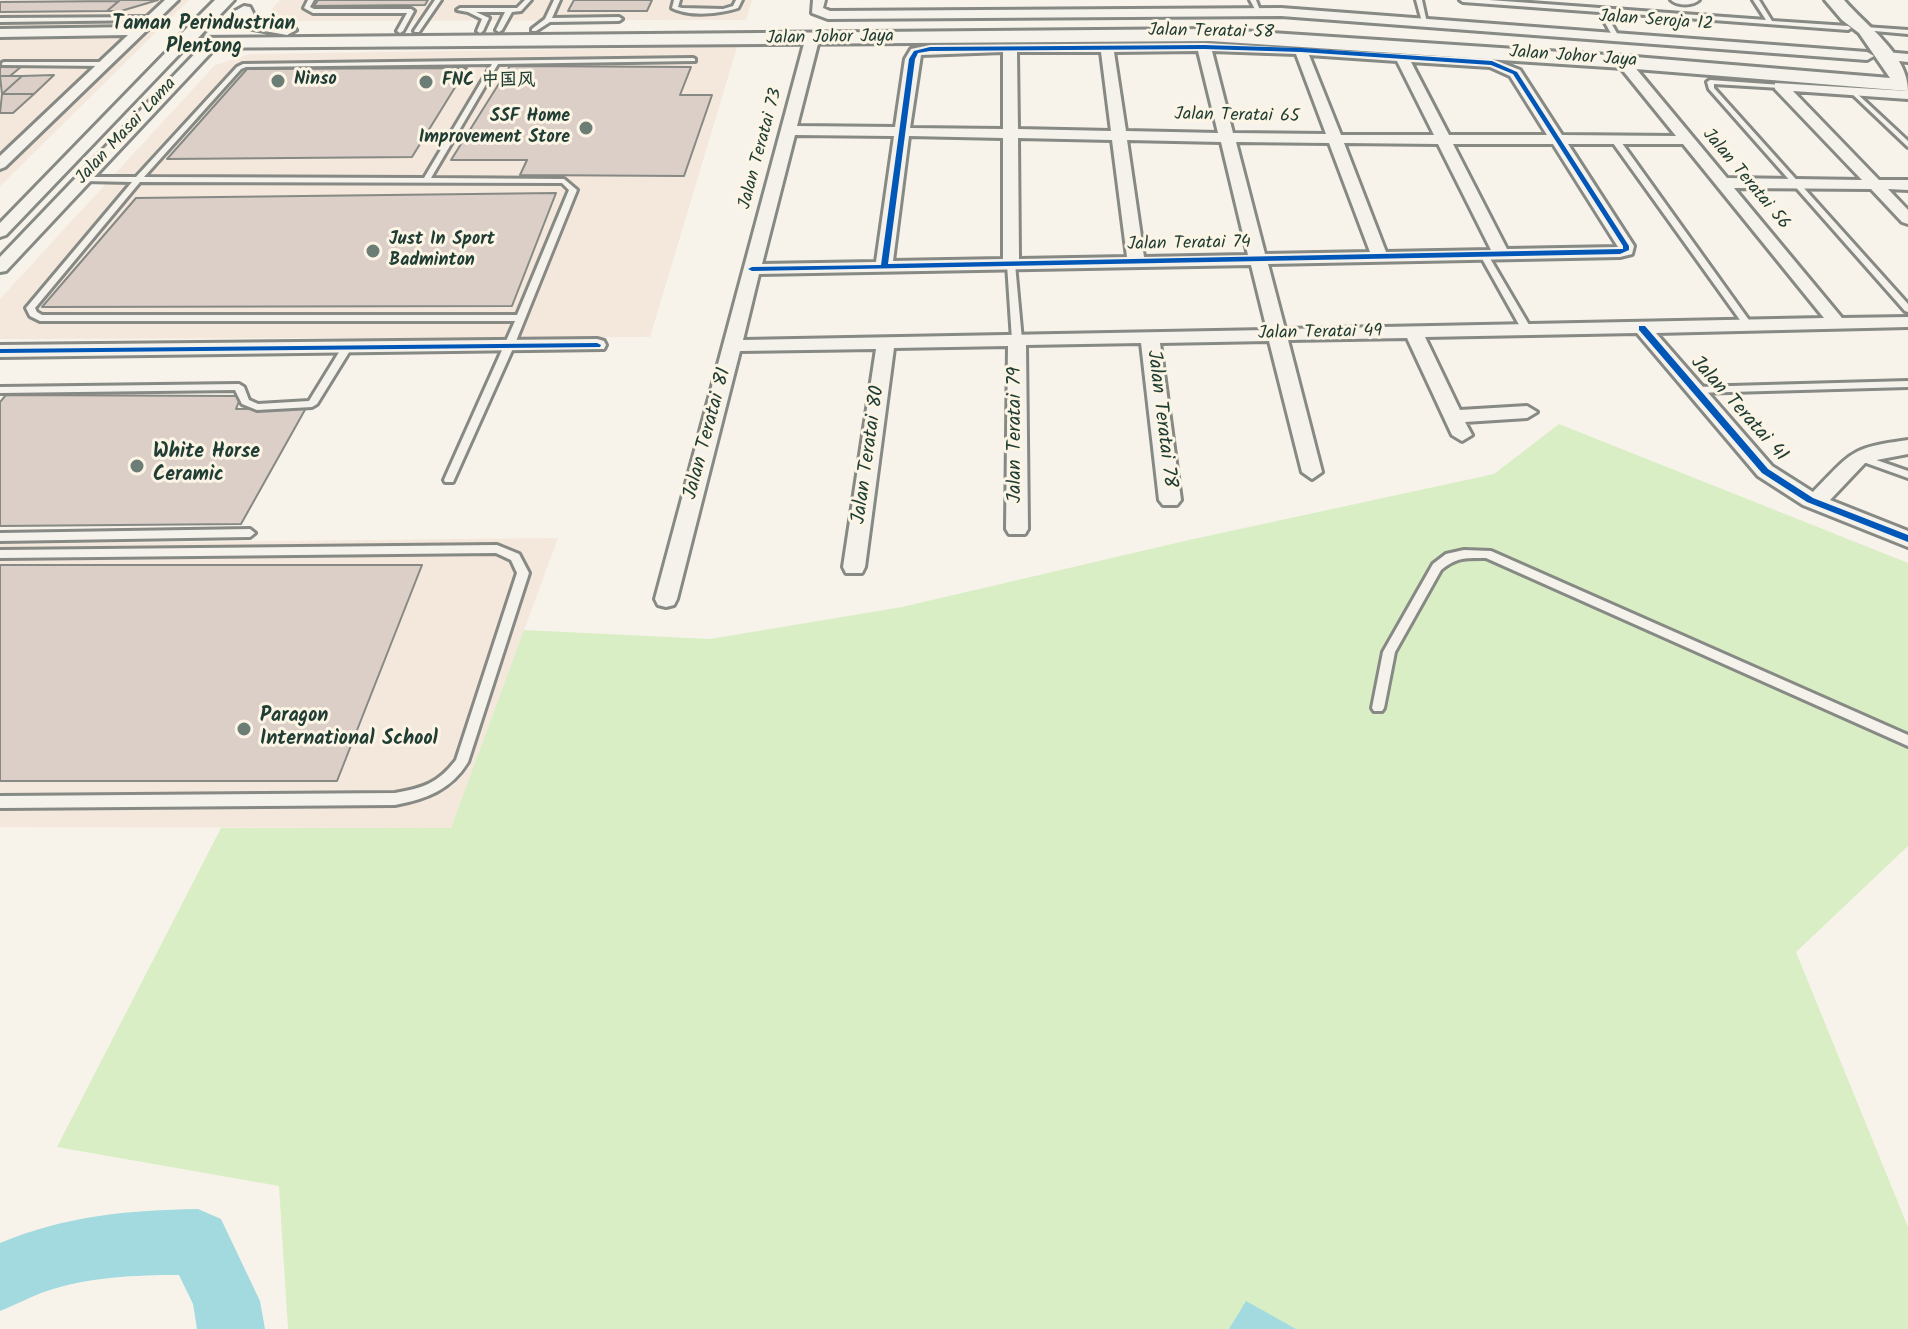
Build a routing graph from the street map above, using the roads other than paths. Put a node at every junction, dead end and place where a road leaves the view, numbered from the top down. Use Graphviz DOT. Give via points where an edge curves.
graph roads {
  1 [pos="172,0"];
  2 [pos="225,0"];
  3 [pos="311,0"];
  4 [pos="438,0"];
  5 [pos="465,0"];
  6 [pos="490,0"];
  7 [pos="528,0"];
  8 [pos="557,0"];
  9 [pos="677,0"];
  10 [pos="739,0"];
  11 [pos="908,0"];
  12 [pos="1419,0"];
  13 [pos="1463,0"];
  14 [pos="1677,0"];
  15 [pos="1693,0"];
  16 [pos="1756,0"];
  17 [pos="1834,0"];
  18 [pos="250,6"];
  19 [pos="1256,6"];
  20 [pos="820,7"];
  21 [pos="1002,7"];
  22 [pos="431,10"];
  23 [pos="460,10"];
  24 [pos="485,10"];
  25 [pos="1601,10"];
  26 [pos="411,11"];
  27 [pos="509,11"];
  28 [pos="931,14"];
  29 [pos="153,18"];
  30 [pos="0,20"];
  31 [pos="904,20"];
  32 [pos="1425,22"];
  33 [pos="1770,22"];
  34 [pos="1854,24"];
  35 [pos="541,25"];
  36 [pos="490,30"];
  37 [pos="139,31"];
  38 [pos="1908,32"];
  39 [pos="0,33"];
  40 [pos="409,35"];
  41 [pos="1616,37"];
  42 [pos="217,38"];
  43 [pos="302,38"];
  44 [pos="187,39"];
  45 [pos="812,40"];
  46 [pos="0,43"];
  47 [pos="127,43"];
  48 [pos="1204,47"];
  49 [pos="1010,48"];
  50 [pos="1107,49"];
  51 [pos="1301,50"];
  52 [pos="1402,57"];
  53 [pos="693,60"];
  54 [pos="497,61"];
  55 [pos="395,62"];
  56 [pos="1623,62"];
  57 [pos="4,64"];
  58 [pos="104,64"];
  59 [pos="190,66"];
  60 [pos="1894,74"];
  61 [pos="1780,86"];
  62 [pos="1851,90"];
  63 [pos="100,128"];
  64 [pos="130,128"];
  65 [pos="788,130"];
  66 [pos="902,130"];
  67 [pos="1011,132"];
  68 [pos="1119,134"];
  69 [pos="1227,137"];
  70 [pos="1333,139"];
  71 [pos="1445,140"];
  72 [pos="1556,140"];
  73 [pos="1686,140"];
  74 [pos="1616,141"];
  75 [pos="1908,145"];
  76 [pos="0,164"];
  77 [pos="83,179"];
  78 [pos="138,179"];
  79 [pos="427,179"];
  80 [pos="1723,183"];
  81 [pos="1793,184"];
  82 [pos="1874,185"];
  83 [pos="1908,185"];
  84 [pos="1908,219"];
  85 [pos="0,232"];
  86 [pos="1484,255"];
  87 [pos="1502,255"];
  88 [pos="1380,257"];
  89 [pos="1258,259"];
  90 [pos="1136,262"];
  91 [pos="1011,264"];
  92 [pos="0,267"];
  93 [pos="884,267"];
  94 [pos="752,269"];
  95 [pos="1908,309"];
  96 [pos="520,318"];
  97 [pos="1908,322"];
  98 [pos="1837,323"];
  99 [pos="1748,325"];
  100 [pos="1642,328"];
  101 [pos="1527,330"];
  102 [pos="1413,332"];
  103 [pos="1277,335"];
  104 [pos="1150,338"];
  105 [pos="1017,340"];
  106 [pos="886,343"];
  107 [pos="597,345"];
  108 [pos="509,346"];
  109 [pos="732,346"];
  110 [pos="346,349"];
  111 [pos="0,351"];
  112 [pos="1908,384"];
  113 [pos="0,390"];
  114 [pos="1695,390"];
  115 [pos="1527,412"];
  116 [pos="1454,416"];
  117 [pos="1462,435"];
  118 [pos="1908,447"];
  119 [pos="1859,457"];
  120 [pos="1312,472"];
  121 [pos="1908,475"];
  122 [pos="449,480"];
  123 [pos="1170,500"];
  124 [pos="1816,502"];
  125 [pos="1017,529"];
  126 [pos="250,533"];
  127 [pos="0,537"];
  128 [pos="1908,539"];
  129 [pos="0,554"];
  130 [pos="854,567"];
  131 [pos="666,599"];
  132 [pos="1378,708"];
  133 [pos="1908,741"];
  134 [pos="0,802"];
  1 -- 29 [label="street"];
  2 -- 44 [label="main road, Jalan Masai Lama"];
  3 -- 26 [label="lane" via="307,8 313,11"];
  4 -- 22 [label="lane"];
  5 -- 23 [label="lane"];
  6 -- 24 [label="lane"];
  7 -- 27 [label="lane" via="519,10"];
  8 -- 35 [label="lane"];
  9 -- 10 [label="lane" via="675,8 681,10 723,11 736,7"];
  11 -- 31 [label="street"];
  12 -- 32 [label="lane"];
  13 -- 25 [label="lane"];
  14 -- 15 [label="street"];
  16 -- 33 [label="lane"];
  17 -- 34 [label="main road"];
  18 -- 42 [label="main road, Jalan Masai Lama"];
  18 -- 43 [label="main road" via="248,23"];
  19 -- 21 [label="street, Jalan Seroja 12"];
  19 -- 32 [label="street, Jalan Seroja 12"];
  20 -- 31 [label="street"];
  21 -- 28 [label="street, Jalan Seroja 12"];
  22 -- 26 [label="lane"];
  22 -- 40 [label="lane"];
  23 -- 24 [label="lane"];
  23 -- 36 [label="lane" via="486,18"];
  24 -- 27 [label="lane"];
  25 -- 33 [label="lane"];
  25 -- 41 [label="lane"];
  26 -- 40 [label="lane"];
  27 -- 36 [label="lane"];
  28 -- 31 [label="main road" via="918,23"];
  29 -- 30 [label="lane"];
  29 -- 37 [label="street"];
  31 -- 35 [label="main road, Jalan Johor Jaya"];
  31 -- 60 [label="main road, Jalan Johor Jaya" via="1291,25"];
  32 -- 41 [label="street, Jalan Seroja 12"];
  33 -- 34 [label="lane"];
  34 -- 38 [label="lane"];
  34 -- 60 [label="main road"];
  35 -- 36 [label="main road, Jalan Johor Jaya"];
  36 -- 40 [label="main road, Jalan Johor Jaya"];
  37 -- 39 [label="street"];
  37 -- 47 [label="street"];
  40 -- 43 [label="main road, Jalan Johor Jaya"];
  40 -- 45 [label="main road, Jalan Johor Jaya"];
  40 -- 55 [label="lane"];
  41 -- 60 [label="street, Jalan Seroja 12"];
  42 -- 43 [label="main road, Jalan Johor Jaya"];
  42 -- 44 [label="main road, Jalan Johor Jaya"];
  42 -- 59 [label="street, Jalan Masai Lama"];
  43 -- 59 [label="main road" via="246,46"];
  44 -- 63 [label="street, Jalan Masai Lama"];
  45 -- 56 [label="main road, Jalan Johor Jaya" via="1210,35"];
  45 -- 65 [label="street, Jalan Teratai 73"];
  46 -- 47 [label="street"];
  47 -- 58 [label="street"];
  48 -- 50 [label="street, Jalan Teratai 58"];
  48 -- 51 [label="street, Jalan Teratai 58"];
  48 -- 69 [label="street"];
  49 -- 50 [label="street, Jalan Teratai 58"];
  49 -- 66 [label="street, Jalan Teratai 58" via="916,52"];
  49 -- 67 [label="street"];
  50 -- 68 [label="street"];
  51 -- 52 [label="street, Jalan Teratai 58"];
  51 -- 70 [label="street"];
  52 -- 71 [label="street"];
  52 -- 72 [label="street, Jalan Teratai 58" via="1506,67 1515,73"];
  53 -- 54 [label="lane"];
  54 -- 55 [label="lane"];
  54 -- 79 [label="lane"];
  55 -- 78 [label="lane" via="257,63 239,68"];
  56 -- 60 [label="main road, Jalan Johor Jaya"];
  56 -- 73 [label="street, Jalan Teratai 56"];
  57 -- 58 [label="lane"];
  58 -- 76 [label="street"];
  59 -- 64 [label="street, Jalan Masai Lama"];
  60 -- 62 [label="street"];
  61 -- 62 [label="street"];
  61 -- 81 [label="lane" via="1710,82"];
  61 -- 82 [label="street"];
  62 -- 75 [label="lane"];
  63 -- 64 [label="street"];
  63 -- 85 [label="street, Jalan Masai Lama"];
  64 -- 77 [label="street, Jalan Masai Lama"];
  65 -- 66 [label="street, Jalan Teratai 65"];
  65 -- 94 [label="street, Jalan Teratai 73"];
  66 -- 67 [label="street, Jalan Teratai 65"];
  66 -- 93 [label="street"];
  67 -- 68 [label="street, Jalan Teratai 65"];
  67 -- 91 [label="street"];
  68 -- 69 [label="street, Jalan Teratai 65"];
  68 -- 90 [label="street"];
  69 -- 70 [label="street, Jalan Teratai 65"];
  69 -- 89 [label="street"];
  70 -- 71 [label="street, Jalan Teratai 65"];
  70 -- 88 [label="street"];
  71 -- 72 [label="street, Jalan Teratai 65"];
  71 -- 87 [label="street"];
  72 -- 74 [label="street, Jalan Teratai 65"];
  72 -- 87 [label="street, Jalan Teratai 74" via="1626,250"];
  73 -- 74 [label="street, Jalan Teratai 65"];
  73 -- 80 [label="street, Jalan Teratai 56"];
  74 -- 99 [label="lane"];
  77 -- 78 [label="lane"];
  77 -- 92 [label="street, Jalan Masai Lama"];
  78 -- 79 [label="lane"];
  78 -- 96 [label="lane" via="30,308 33,314"];
  79 -- 96 [label="lane" via="543,179 564,181 573,190"];
  80 -- 81 [label="street"];
  80 -- 98 [label="street, Jalan Teratai 56"];
  81 -- 82 [label="street"];
  81 -- 95 [label="lane"];
  82 -- 83 [label="street"];
  82 -- 84 [label="street"];
  86 -- 87 [label="street, Jalan Teratai 74"];
  86 -- 88 [label="street, Jalan Teratai 74"];
  86 -- 101 [label="lane"];
  88 -- 89 [label="street, Jalan Teratai 74"];
  89 -- 90 [label="street, Jalan Teratai 74"];
  89 -- 103 [label="street"];
  90 -- 91 [label="street, Jalan Teratai 74"];
  91 -- 93 [label="street, Jalan Teratai 74"];
  91 -- 105 [label="lane"];
  93 -- 94 [label="street, Jalan Teratai 74"];
  94 -- 109 [label="street, Jalan Teratai 81"];
  96 -- 108 [label="lane"];
  97 -- 98 [label="street, Jalan Teratai 49"];
  98 -- 99 [label="street, Jalan Teratai 49"];
  99 -- 100 [label="street, Jalan Teratai 49"];
  100 -- 101 [label="street, Jalan Teratai 49"];
  100 -- 114 [label="street, Jalan Teratai 41"];
  101 -- 102 [label="street, Jalan Teratai 49"];
  102 -- 103 [label="street, Jalan Teratai 49"];
  102 -- 116 [label="street"];
  103 -- 104 [label="street, Jalan Teratai 49"];
  103 -- 120 [label="street"];
  104 -- 105 [label="street, Jalan Teratai 49"];
  104 -- 123 [label="street, Jalan Teratai 78"];
  105 -- 106 [label="street, Jalan Teratai 49"];
  105 -- 125 [label="street, Jalan Teratai 79"];
  106 -- 109 [label="street, Jalan Teratai 49"];
  106 -- 130 [label="street, Jalan Teratai 80"];
  107 -- 108 [label="street"];
  108 -- 110 [label="street"];
  108 -- 122 [label="lane"];
  109 -- 131 [label="street, Jalan Teratai 81"];
  110 -- 111 [label="street"];
  110 -- 113 [label="lane" via="312,404 257,407 245,402 239,387"];
  112 -- 114 [label="lane"];
  114 -- 124 [label="street, Jalan Teratai 41" via="1765,471"];
  115 -- 116 [label="street"];
  116 -- 117 [label="street"];
  118 -- 119 [label="street"];
  119 -- 121 [label="lane"];
  119 -- 124 [label="street"];
  124 -- 128 [label="street, Jalan Teratai 41"];
  126 -- 127 [label="lane"];
  129 -- 134 [label="lane" via="497,549 515,557 523,573 462,762 429,793 395,799"];
  132 -- 133 [label="lane" via="1389,652 1437,567 1450,557 1487,554"];
}
